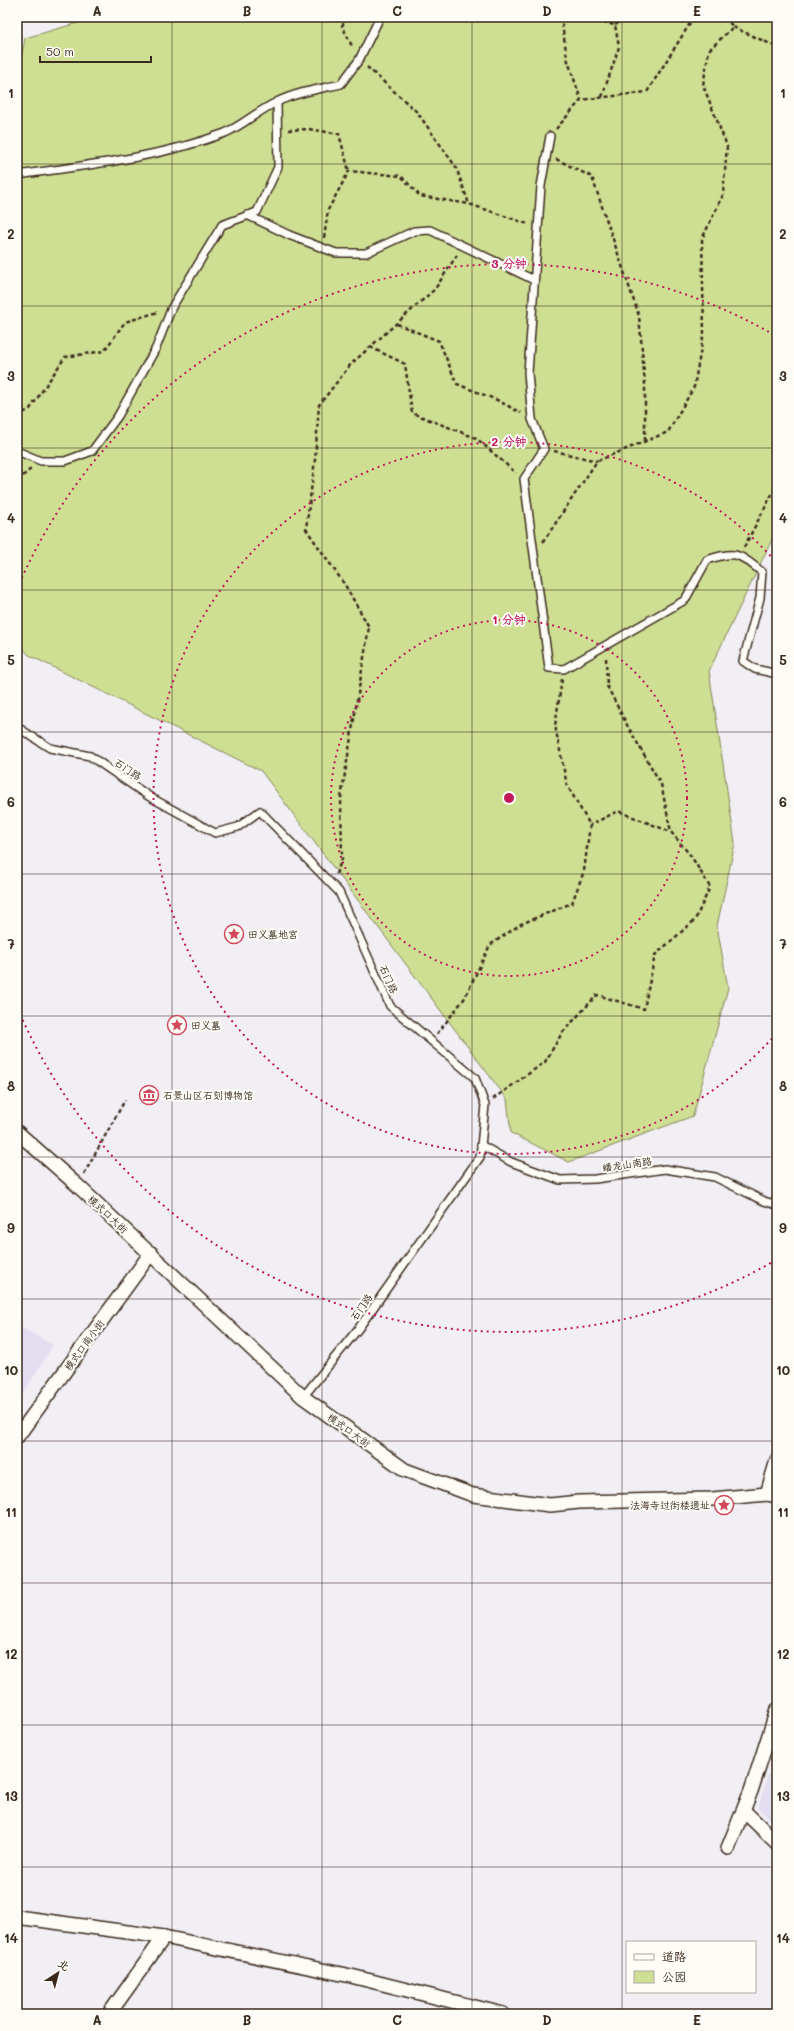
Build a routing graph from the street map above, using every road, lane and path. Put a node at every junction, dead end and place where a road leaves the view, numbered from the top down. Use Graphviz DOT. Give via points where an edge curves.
graph roads {
  1 [pos="347,17"];
  2 [pos="380,17"];
  3 [pos="561,17"];
  4 [pos="626,17"];
  5 [pos="694,17"];
  6 [pos="725,17"];
  7 [pos="615,25"];
  8 [pos="733,27"];
  9 [pos="777,46"];
  10 [pos="359,60"];
  11 [pos="602,97"];
  12 [pos="581,100"];
  13 [pos="277,102"];
  14 [pos="278,130"];
  15 [pos="550,136"];
  16 [pos="546,153"];
  17 [pos="349,172"];
  18 [pos="17,175"];
  19 [pos="469,204"];
  20 [pos="247,215"];
  21 [pos="538,227"];
  22 [pos="463,246"];
  23 [pos="323,248"];
  24 [pos="534,280"];
  25 [pos="172,307"];
  26 [pos="397,324"];
  27 [pos="370,347"];
  28 [pos="17,416"];
  29 [pos="532,419"];
  30 [pos="645,441"];
  31 [pos="544,449"];
  32 [pos="17,451"];
  33 [pos="40,461"];
  34 [pos="597,461"];
  35 [pos="524,479"];
  36 [pos="777,485"];
  37 [pos="17,495"];
  38 [pos="740,555"];
  39 [pos="534,556"];
  40 [pos="605,645"];
  41 [pos="564,669"];
  42 [pos="777,674"];
  43 [pos="17,727"];
  44 [pos="590,825"];
  45 [pos="671,832"];
  46 [pos="332,885"];
  47 [pos="431,1041"];
  48 [pos="125,1100"];
  49 [pos="485,1105"];
  50 [pos="17,1132"];
  51 [pos="481,1145"];
  52 [pos="78,1185"];
  53 [pos="777,1205"];
  54 [pos="151,1253"];
  55 [pos="303,1397"];
  56 [pos="17,1437"];
  57 [pos="777,1460"];
  58 [pos="772,1495"];
  59 [pos="777,1710"];
  60 [pos="744,1811"];
  61 [pos="777,1843"];
  62 [pos="728,1848"];
  63 [pos="17,1917"];
  64 [pos="164,1937"];
  65 [pos="109,2014"];
  66 [pos="503,2014"];
  1 -- 10 [label="path" via="342,26"];
  2 -- 10 [label="lane"];
  3 -- 7 [label="path" via="596,20"];
  3 -- 12 [label="path" via="567,58"];
  4 -- 7 [label="path"];
  5 -- 11 [label="path" via="647,92"];
  6 -- 8 [label="path"];
  7 -- 11 [label="path" via="619,47"];
  8 -- 9 [label="path"];
  8 -- 30 [label="path" via="709,50 703,85 727,146 723,195 702,239 704,332 694,387 668,432"];
  10 -- 13 [label="lane" via="341,84 298,94"];
  10 -- 19 [label="path" via="417,112 456,167"];
  11 -- 12 [label="path"];
  12 -- 15 [label="path"];
  13 -- 14 [label="lane"];
  13 -- 18 [label="lane" via="227,132 193,144 119,161"];
  14 -- 17 [label="path" via="309,130 339,134"];
  14 -- 20 [label="lane" via="278,167 257,212"];
  15 -- 16 [label="lane"];
  16 -- 21 [label="lane"];
  16 -- 30 [label="path" via="592,177 639,316 645,384"];
  17 -- 19 [label="path" via="401,176 420,196"];
  17 -- 23 [label="path" via="328,210"];
  19 -- 21 [label="path"];
  20 -- 23 [label="lane"];
  20 -- 25 [label="lane" via="222,225"];
  21 -- 24 [label="lane"];
  22 -- 23 [label="lane" via="430,230 414,231 366,253 336,253"];
  22 -- 24 [label="lane"];
  22 -- 26 [label="path" via="435,289"];
  24 -- 29 [label="lane" via="528,373"];
  25 -- 28 [label="path" via="125,322 104,351 65,356 30,409"];
  25 -- 33 [label="lane" via="156,348 118,416 92,451 65,461"];
  26 -- 27 [label="path"];
  26 -- 29 [label="path" via="439,341 457,384"];
  27 -- 35 [label="path" via="405,364 412,413 476,438"];
  27 -- 46 [label="path" via="350,364 319,405 306,529 345,585 369,627 341,798 342,859"];
  29 -- 31 [label="lane"];
  30 -- 34 [label="path"];
  31 -- 34 [label="path"];
  31 -- 35 [label="lane"];
  32 -- 33 [label="lane"];
  33 -- 37 [label="path" via="18,480"];
  34 -- 39 [label="path"];
  35 -- 39 [label="lane"];
  36 -- 38 [label="path"];
  38 -- 40 [label="lane" via="726,553 707,560 684,600"];
  38 -- 42 [label="lane" via="762,572 760,598 743,661 755,669"];
  39 -- 41 [label="lane" via="549,668"];
  40 -- 41 [label="lane"];
  40 -- 45 [label="path" via="607,686 661,784"];
  41 -- 44 [label="path" via="555,726 567,785"];
  43 -- 46 [label="lane, 石门路" via="50,748 90,756 150,797 216,833 238,827 260,811"];
  44 -- 45 [label="path" via="618,811"];
  44 -- 47 [label="path" via="584,870 572,903 521,924 490,945 464,999"];
  45 -- 49 [label="path" via="691,856 710,887 695,920 655,955 644,1009 597,995 562,1033 545,1062"];
  46 -- 47 [label="lane, 石门路" via="339,892 390,1006"];
  47 -- 49 [label="lane, 石门路" via="475,1078"];
  48 -- 52 [label="path"];
  49 -- 51 [label="lane, 石门路"];
  50 -- 52 [label="street, 模式口大街"];
  51 -- 53 [label="lane, 蟠龙山南路" via="511,1162 560,1180 595,1179 665,1169 715,1177"];
  51 -- 55 [label="lane, 石门路" via="480,1157 358,1329"];
  52 -- 54 [label="street, 模式口大街"];
  54 -- 55 [label="street, 模式口大街"];
  54 -- 56 [label="street, 模式口南小街"];
  55 -- 58 [label="street, 模式口大街" via="405,1470 473,1495 550,1505"];
  57 -- 58 [label="street"];
  59 -- 60 [label="street"];
  60 -- 61 [label="street"];
  60 -- 62 [label="street"];
  63 -- 64 [label="street"];
  64 -- 65 [label="street"];
  64 -- 66 [label="street" via="351,1976"];
}
